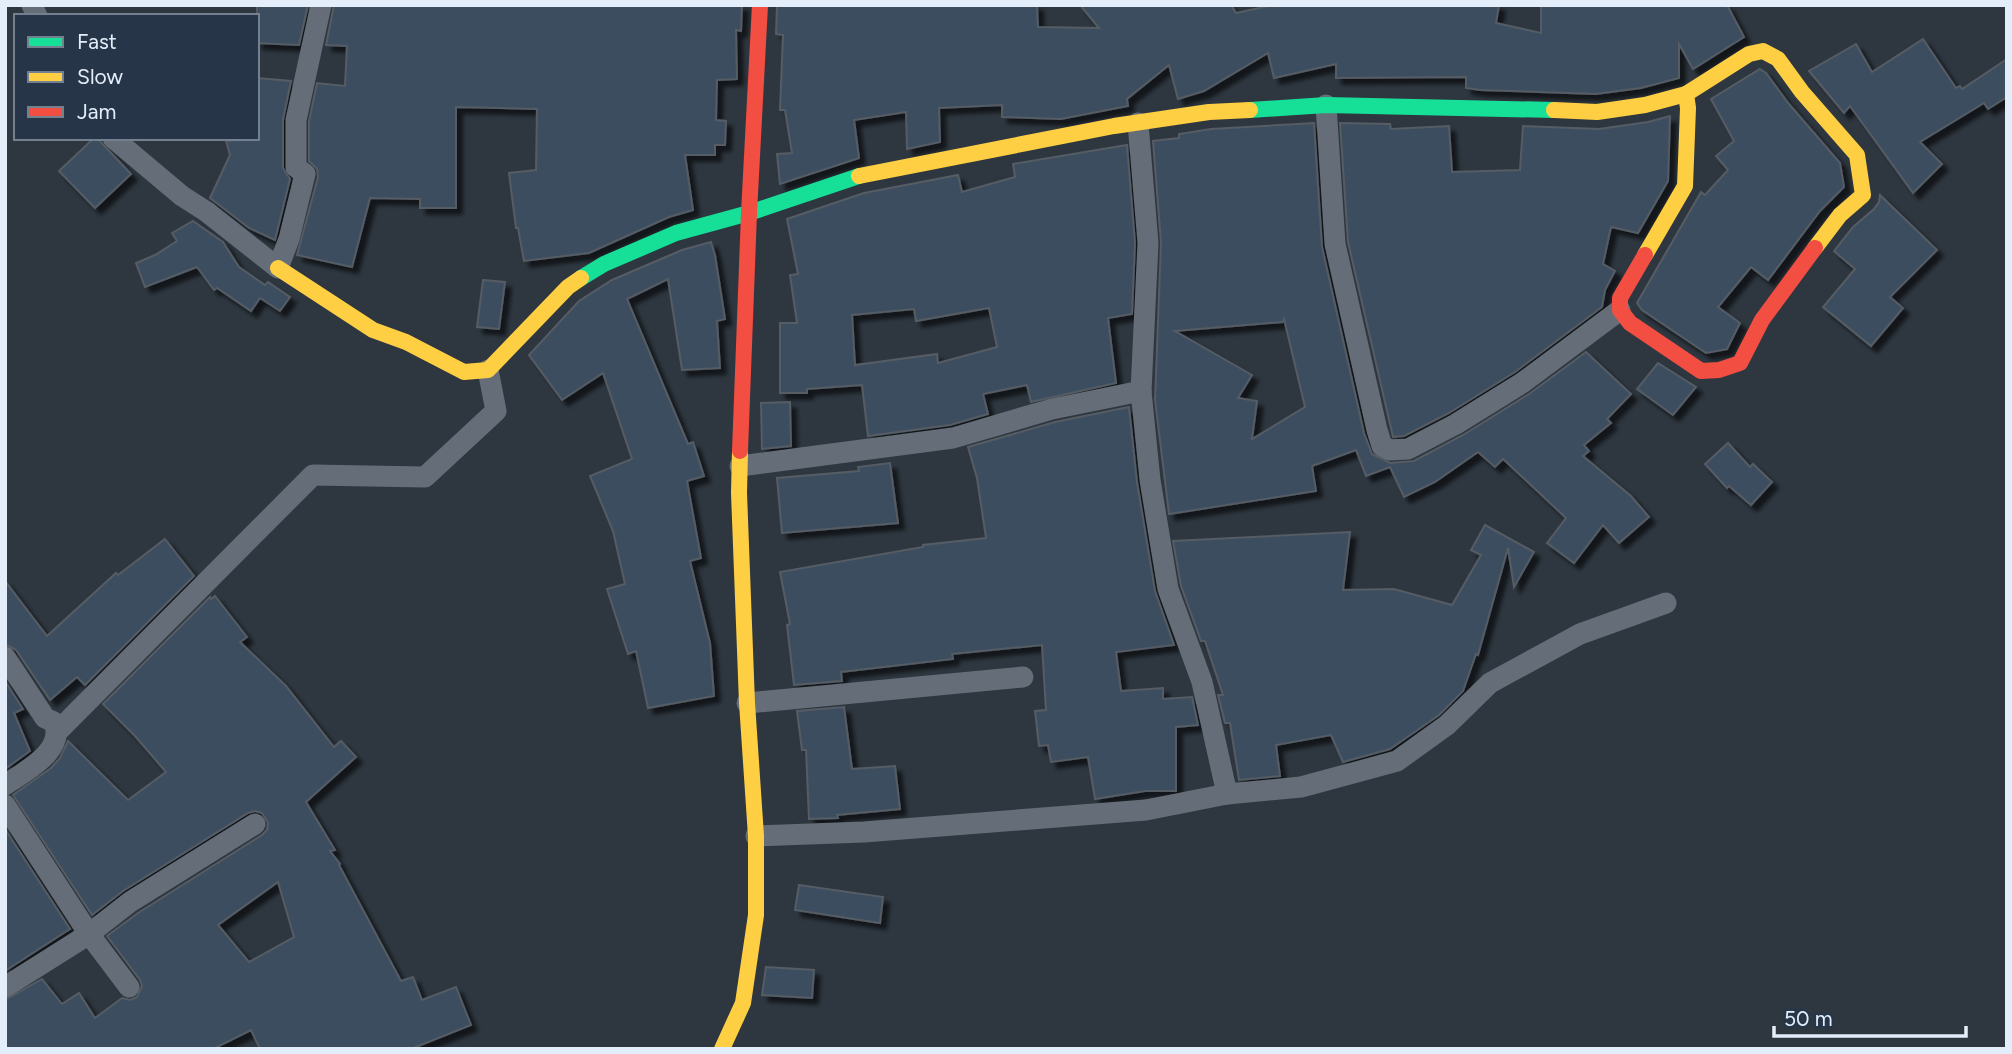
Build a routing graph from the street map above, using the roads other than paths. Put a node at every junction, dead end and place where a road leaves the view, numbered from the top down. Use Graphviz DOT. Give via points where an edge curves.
graph roads {
  1 [pos="321,5"];
  2 [pos="760,5"];
  3 [pos="1686,94"];
  4 [pos="1326,105"];
  5 [pos="1138,123"];
  6 [pos="115,140"];
  7 [pos="749,213"];
  8 [pos="278,268"];
  9 [pos="1620,310"];
  10 [pos="488,370"];
  11 [pos="1141,391"];
  12 [pos="740,466"];
  13 [pos="1666,603"];
  14 [pos="5,657"];
  15 [pos="1023,677"];
  16 [pos="747,703"];
  17 [pos="58,731"];
  18 [pos="5,785"];
  19 [pos="1227,794"];
  20 [pos="5,805"];
  21 [pos="255,824"];
  22 [pos="756,836"];
  23 [pos="89,934"];
  24 [pos="5,987"];
  25 [pos="129,987"];
  26 [pos="722,1049"];
  1 -- 8 [label="street" via="296,120 296,167 305,174"];
  2 -- 7 [label="street"];
  3 -- 4 [label="street" via="1645,106 1597,112"];
  3 -- 9 [label="street" via="1685,186 1620,298"];
  3 -- 9 [label="street" via="1749,54 1763,51 1778,59 1857,155 1863,195 1846,206 1786,285 1750,338 1740,363 1701,371 1630,323"];
  4 -- 5 [label="street" via="1209,112"];
  4 -- 9 [label="street" via="1335,244 1382,446 1408,449 1456,424 1522,383"];
  5 -- 7 [label="street" via="860,176"];
  5 -- 11 [label="street" via="1148,243"];
  6 -- 8 [label="street"];
  7 -- 10 [label="street" via="676,233 604,264 568,287"];
  7 -- 12 [label="street"];
  8 -- 10 [label="street" via="373,330 464,372"];
  10 -- 17 [label="street" via="496,411 425,477 313,475"];
  11 -- 12 [label="street" via="1052,409 953,438"];
  11 -- 19 [label="street" via="1168,589 1202,682"];
  12 -- 16 [label="street"];
  13 -- 19 [label="street" via="1580,634 1490,683 1447,725 1397,761 1301,787"];
  14 -- 17 [label="street"];
  15 -- 16 [label="street"];
  16 -- 22 [label="street"];
  17 -- 18 [label="street" via="55,744"];
  19 -- 22 [label="street" via="1146,810"];
  20 -- 23 [label="street"];
  21 -- 23 [label="street" via="130,902"];
  22 -- 26 [label="street" via="756,915 743,1003"];
  23 -- 24 [label="street"];
  23 -- 25 [label="street"];
}
